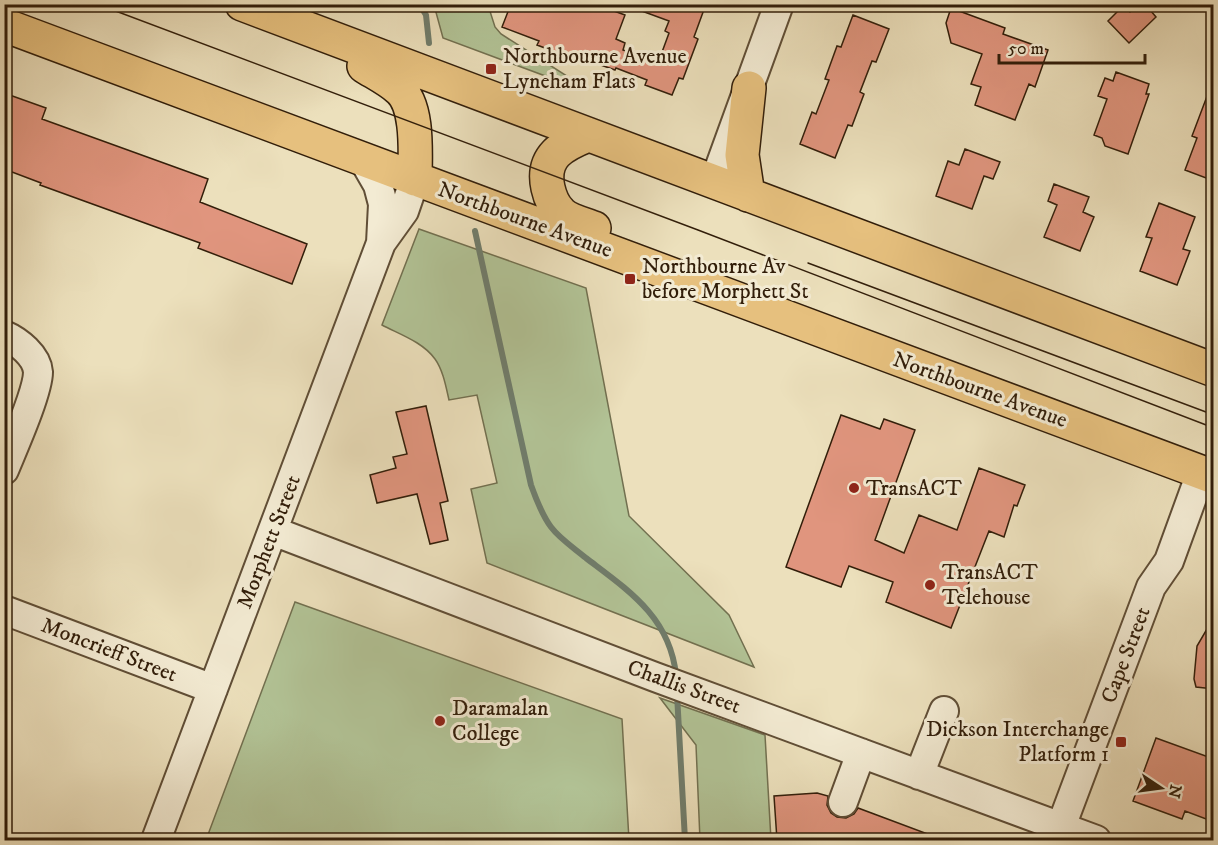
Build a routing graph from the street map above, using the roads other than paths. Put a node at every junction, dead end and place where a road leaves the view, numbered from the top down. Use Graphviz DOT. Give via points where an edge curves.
graph roads {
  1 [pos="242,4"];
  2 [pos="779,4"];
  3 [pos="4,25"];
  4 [pos="345,44"];
  5 [pos="748,88"];
  6 [pos="588,135"];
  7 [pos="363,159"];
  8 [pos="415,179"];
  9 [pos="714,183"];
  10 [pos="748,195"];
  11 [pos="381,243"];
  12 [pos="766,310"];
  13 [pos="4,335"];
  14 [pos="1214,370"];
  15 [pos="4,470"];
  16 [pos="1207,475"];
  17 [pos="273,531"];
  18 [pos="4,610"];
  19 [pos="213,689"];
  20 [pos="944,711"];
  21 [pos="861,753"];
  22 [pos="919,775"];
  23 [pos="843,802"];
  24 [pos="1059,834"];
  25 [pos="156,840"];
  26 [pos="1096,840"];
  1 -- 4 [label="highway"];
  2 -- 5 [label="street"];
  3 -- 7 [label="highway, Northbourne Avenue"];
  4 -- 6 [label="highway"];
  4 -- 8 [label="highway" via="360,63 400,89 407,98 414,132"];
  5 -- 9 [label="street"];
  5 -- 10 [label="highway" via="742,155"];
  6 -- 9 [label="highway"];
  6 -- 12 [label="highway" via="555,154 545,173 551,200 561,214 627,241"];
  7 -- 8 [label="highway, Northbourne Avenue"];
  7 -- 11 [label="street, Morphett Street" via="378,185 383,204"];
  8 -- 11 [label="street, Morphett Street" via="404,211"];
  8 -- 12 [label="highway, Northbourne Avenue"];
  9 -- 10 [label="highway"];
  10 -- 14 [label="highway"];
  11 -- 17 [label="street, Morphett Street"];
  12 -- 16 [label="highway, Northbourne Avenue"];
  13 -- 15 [label="street" via="29,352 38,371"];
  16 -- 24 [label="street, Cape Street" via="1169,561 1151,586"];
  17 -- 19 [label="street, Morphett Street"];
  17 -- 21 [label="street, Challis Street"];
  18 -- 19 [label="street, Moncrieff Street"];
  19 -- 25 [label="street, Morphett Street"];
  20 -- 22 [label="street"];
  21 -- 22 [label="street, Challis Street"];
  21 -- 23 [label="street"];
  22 -- 24 [label="street, Challis Street"];
  24 -- 26 [label="street, Challis Street"];
}
